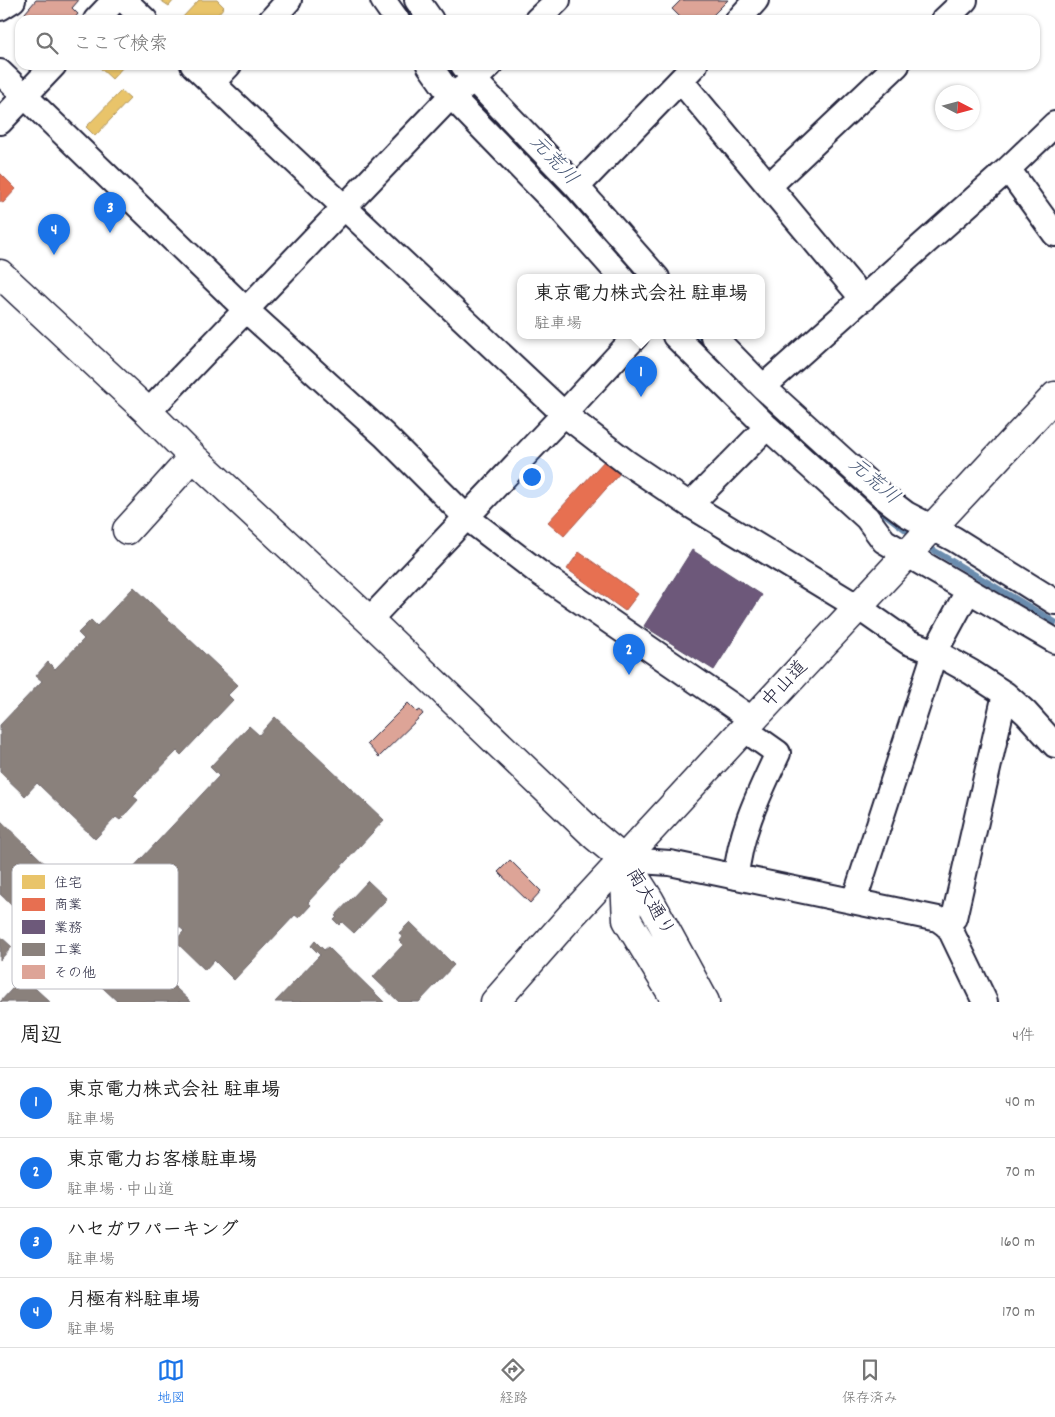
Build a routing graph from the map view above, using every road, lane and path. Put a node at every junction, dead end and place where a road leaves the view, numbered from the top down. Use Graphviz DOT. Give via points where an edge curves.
graph roads {
  1 [pos="13,0"];
  2 [pos="115,0"];
  3 [pos="124,0"];
  4 [pos="289,0"];
  5 [pos="383,0"];
  6 [pos="417,0"];
  7 [pos="558,0"];
  8 [pos="756,0"];
  9 [pos="966,0"];
  10 [pos="0,8"];
  11 [pos="101,15"];
  12 [pos="140,15"];
  13 [pos="276,15"];
  14 [pos="394,15"];
  15 [pos="428,15"];
  16 [pos="542,15"];
  17 [pos="742,15"];
  18 [pos="950,15"];
  19 [pos="49,70"];
  20 [pos="198,70"];
  21 [pos="224,70"];
  22 [pos="433,70"];
  23 [pos="476,70"];
  24 [pos="892,70"];
  25 [pos="0,72"];
  26 [pos="688,73"];
  27 [pos="212,83"];
  28 [pos="24,96"];
  29 [pos="451,96"];
  30 [pos="0,122"];
  31 [pos="1055,124"];
  32 [pos="1008,169"];
  33 [pos="769,186"];
  34 [pos="577,188"];
  35 [pos="344,207"];
  36 [pos="1055,234"];
  37 [pos="0,274"];
  38 [pos="618,274"];
  39 [pos="653,274"];
  40 [pos="863,299"];
  41 [pos="246,310"];
  42 [pos="633,339"];
  43 [pos="678,339"];
  44 [pos="716,339"];
  45 [pos="764,387"];
  46 [pos="1052,405"];
  47 [pos="148,412"];
  48 [pos="564,414"];
  49 [pos="767,427"];
  50 [pos="193,457"];
  51 [pos="690,505"];
  52 [pos="466,517"];
  53 [pos="932,528"];
  54 [pos="126,530"];
  55 [pos="908,554"];
  56 [pos="968,591"];
  57 [pos="1055,602"];
  58 [pos="858,607"];
  59 [pos="369,620"];
  60 [pos="1055,641"];
  61 [pos="935,652"];
  62 [pos="1005,694"];
  63 [pos="748,724"];
  64 [pos="1055,745"];
  65 [pos="624,860"];
  66 [pos="736,878"];
  67 [pos="854,901"];
  68 [pos="946,925"];
  69 [pos="518,975"];
  70 [pos="484,1002"];
  71 [pos="495,1002"];
  72 [pos="677,1002"];
  73 [pos="706,1002"];
  74 [pos="985,1002"];
  1 -- 10 [label="street"];
  2 -- 11 [label="street"];
  3 -- 12 [label="street"];
  4 -- 13 [label="street"];
  5 -- 14 [label="street"];
  6 -- 15 [label="street"];
  7 -- 16 [label="street"];
  8 -- 17 [label="street"];
  9 -- 18 [label="street"];
  19 -- 28 [label="street"];
  20 -- 27 [label="street"];
  21 -- 27 [label="street"];
  22 -- 29 [label="street"];
  23 -- 29 [label="street"];
  23 -- 34 [label="street"];
  24 -- 33 [label="street"];
  25 -- 28 [label="street"];
  26 -- 33 [label="street"];
  26 -- 34 [label="street"];
  27 -- 35 [label="street"];
  28 -- 30 [label="street"];
  28 -- 41 [label="street"];
  29 -- 35 [label="street"];
  29 -- 38 [label="street" via="558,206"];
  31 -- 32 [label="street"];
  32 -- 36 [label="street"];
  32 -- 40 [label="street"];
  33 -- 40 [label="street"];
  34 -- 39 [label="street"];
  35 -- 41 [label="street"];
  35 -- 48 [label="street"];
  37 -- 47 [label="main road"];
  40 -- 45 [label="street"];
  41 -- 47 [label="street"];
  41 -- 52 [label="street" via="384,435"];
  42 -- 48 [label="street"];
  43 -- 49 [label="street"];
  44 -- 45 [label="street"];
  45 -- 53 [label="street" via="885,498"];
  46 -- 53 [label="main road, 中山道"];
  47 -- 50 [label="main road"];
  48 -- 51 [label="street" via="626,462"];
  48 -- 52 [label="street"];
  49 -- 51 [label="street"];
  49 -- 55 [label="street" via="867,518 884,541"];
  50 -- 54 [label="main road"];
  50 -- 59 [label="main road"];
  51 -- 58 [label="street"];
  52 -- 59 [label="street"];
  52 -- 63 [label="street"];
  53 -- 55 [label="main road, 中山道"];
  53 -- 57 [label="street"];
  55 -- 56 [label="street"];
  55 -- 58 [label="main road, 中山道"];
  56 -- 60 [label="street"];
  56 -- 61 [label="street"];
  58 -- 61 [label="street" via="908,642"];
  58 -- 63 [label="main road, 中山道"];
  59 -- 65 [label="main road"];
  61 -- 62 [label="street"];
  61 -- 67 [label="street"];
  62 -- 64 [label="street"];
  62 -- 68 [label="street" via="954,918"];
  63 -- 65 [label="main road, 中山道"];
  63 -- 66 [label="street" via="778,753 751,812"];
  65 -- 66 [label="street" via="670,863"];
  65 -- 69 [label="main road, 中山道"];
  65 -- 72 [label="main road, 南大通り" via="627,920"];
  65 -- 73 [label="main road, 南大通り"];
  66 -- 67 [label="street"];
  67 -- 68 [label="street" via="938,919"];
  68 -- 74 [label="street"];
  69 -- 70 [label="main road, 中山道"];
  69 -- 71 [label="main road, 中山道"];
}
